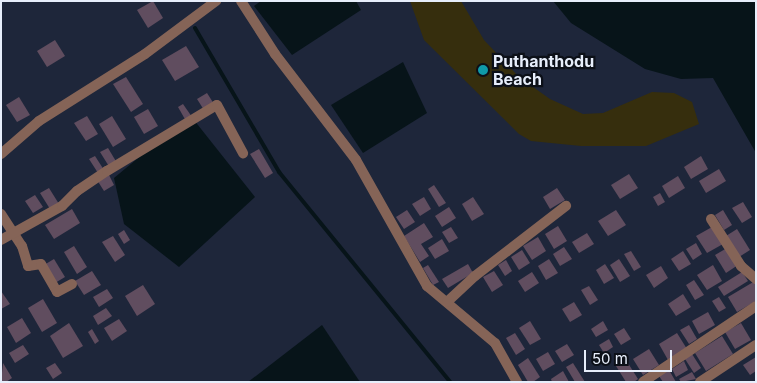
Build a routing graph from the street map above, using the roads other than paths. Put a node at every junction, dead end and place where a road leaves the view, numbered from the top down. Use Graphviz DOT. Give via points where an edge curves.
graph roads {
  1 [pos="216,1"];
  2 [pos="241,1"];
  3 [pos="243,153"];
  4 [pos="1,154"];
  5 [pos="566,206"];
  6 [pos="1,214"];
  7 [pos="711,219"];
  8 [pos="14,233"];
  9 [pos="1,240"];
  10 [pos="756,279"];
  11 [pos="72,284"];
  12 [pos="447,302"];
  13 [pos="756,306"];
  14 [pos="756,345"];
  15 [pos="517,382"];
  16 [pos="643,382"];
  17 [pos="700,382"];
  1 -- 4 [label="street" via="145,54 39,121"];
  2 -- 12 [label="street" via="275,54 356,160 427,286"];
  3 -- 8 [label="street" via="217,105 107,171 76,191 62,206"];
  5 -- 12 [label="street" via="482,270"];
  6 -- 8 [label="street"];
  7 -- 10 [label="street" via="741,266"];
  8 -- 9 [label="street"];
  8 -- 11 [label="street" via="28,266 41,264 57,292"];
  12 -- 15 [label="street" via="495,342"];
  13 -- 16 [label="street"];
  14 -- 17 [label="street"];
}
